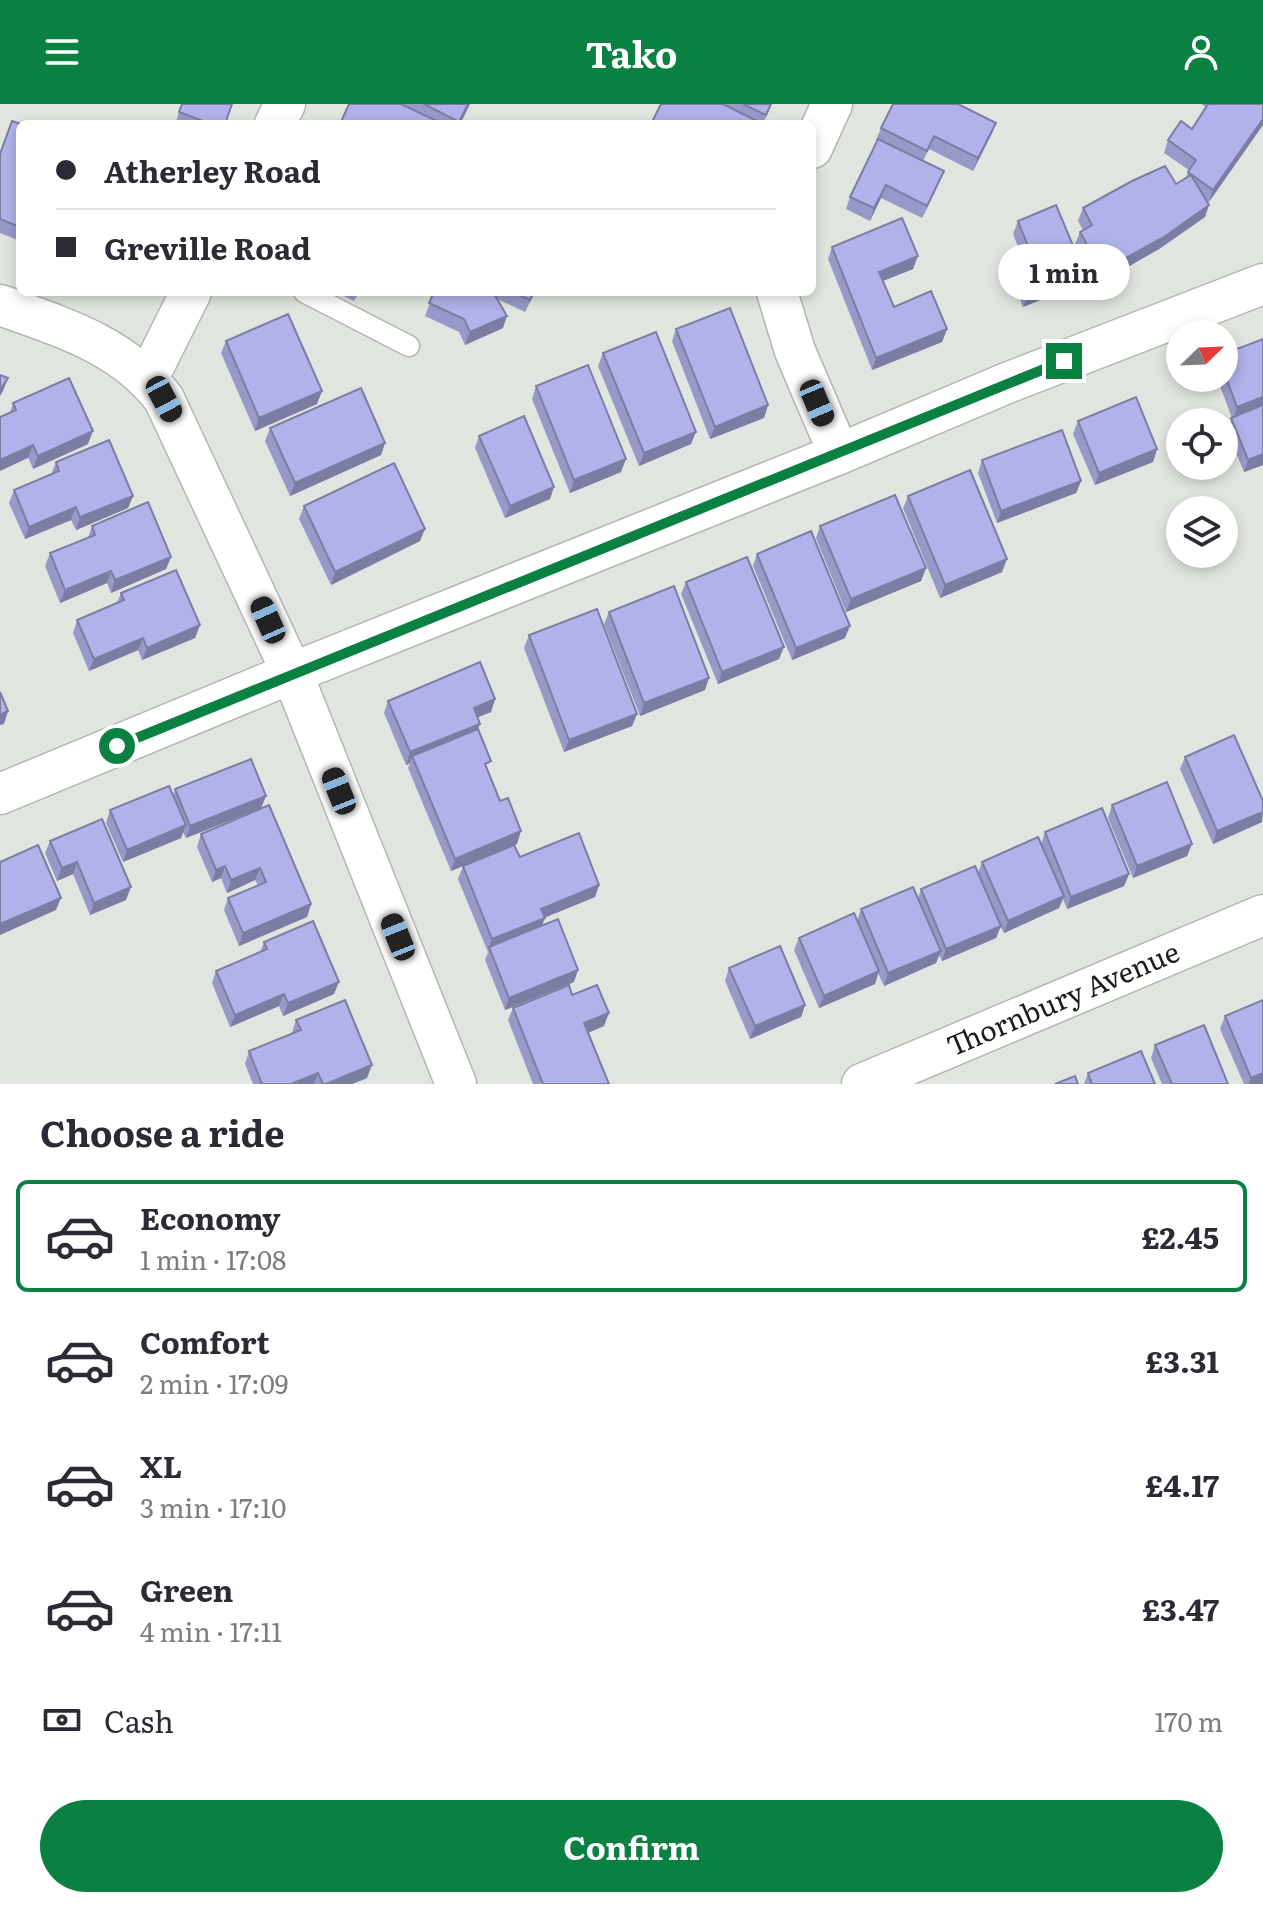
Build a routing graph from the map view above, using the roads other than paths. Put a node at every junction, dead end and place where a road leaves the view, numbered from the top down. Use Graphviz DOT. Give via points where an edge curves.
graph roads {
  1 [pos="832,104"];
  2 [pos="816,139"];
  3 [pos="1263,284"];
  4 [pos="189,296"];
  5 [pos="312,296"];
  6 [pos="778,296"];
  7 [pos="0,305"];
  8 [pos="409,346"];
  9 [pos="148,378"];
  10 [pos="839,454"];
  11 [pos="292,673"];
  12 [pos="0,794"];
  13 [pos="1263,915"];
  14 [pos="456,1084"];
  15 [pos="862,1084"];
  1 -- 2 [label="street"];
  3 -- 10 [label="street"];
  4 -- 9 [label="street"];
  5 -- 8 [label="lane"];
  6 -- 10 [label="street" via="795,351"];
  7 -- 9 [label="street" via="85,336"];
  9 -- 11 [label="street" via="181,432"];
  10 -- 11 [label="street"];
  11 -- 12 [label="street"];
  11 -- 14 [label="street"];
  13 -- 15 [label="street, Thornbury Avenue"];
}
